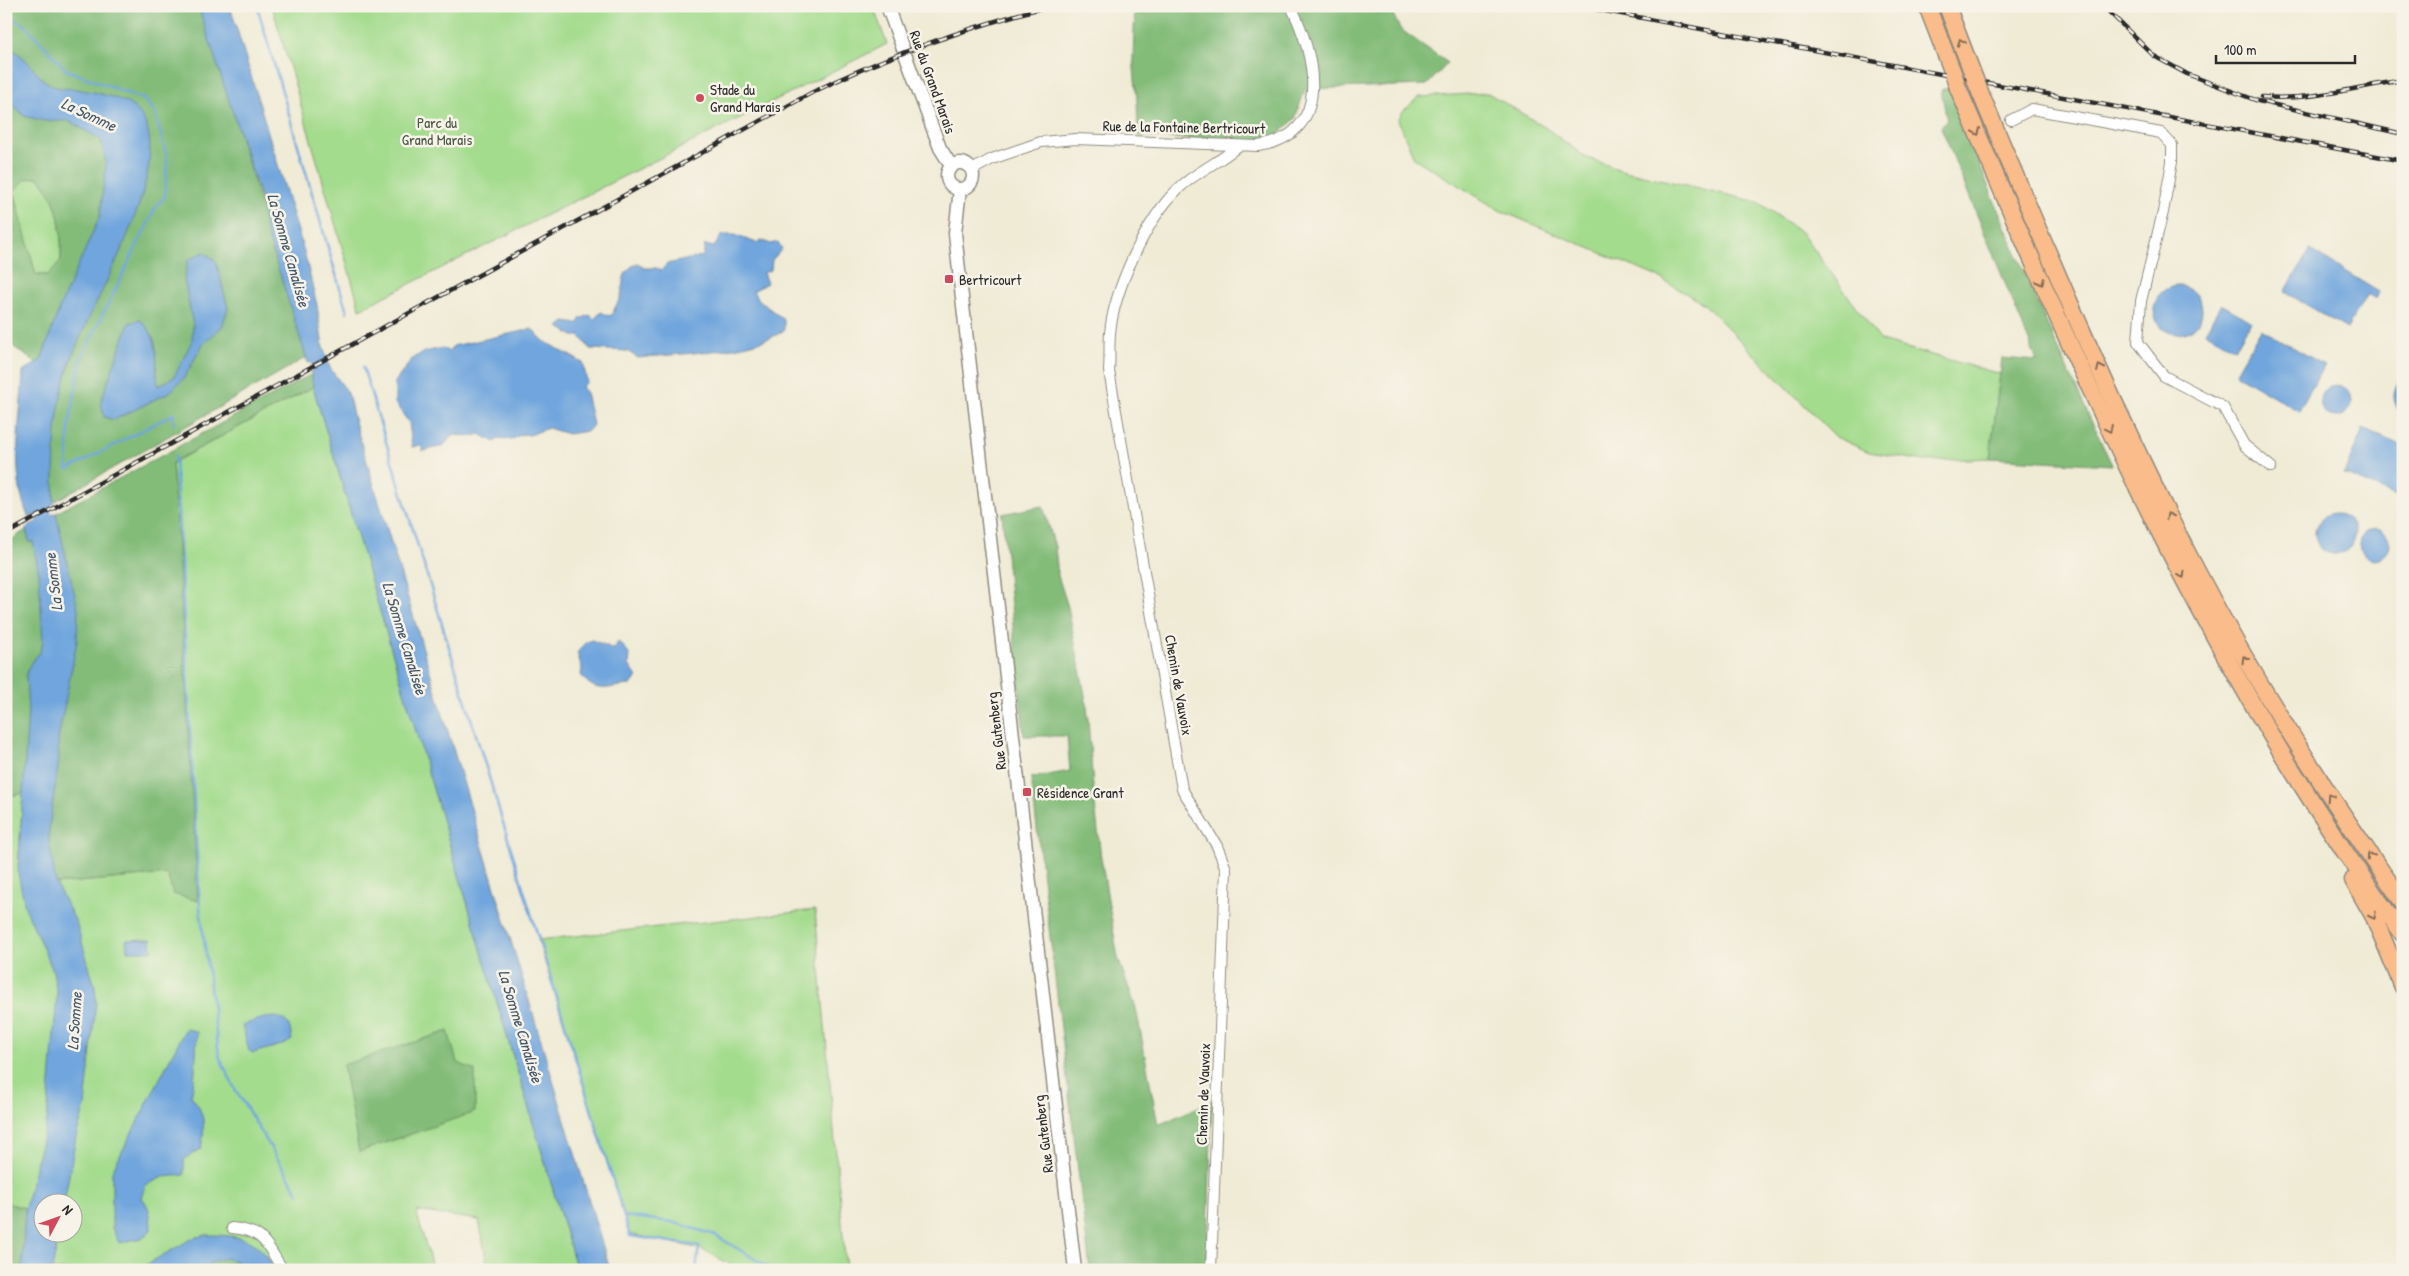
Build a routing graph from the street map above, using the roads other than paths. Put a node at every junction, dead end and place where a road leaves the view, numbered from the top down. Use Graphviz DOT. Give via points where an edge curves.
graph roads {
  1 [pos="887,6"];
  2 [pos="1291,6"];
  3 [pos="1928,6"];
  4 [pos="1947,6"];
  5 [pos="2011,120"];
  6 [pos="1238,146"];
  7 [pos="952,166"];
  8 [pos="972,170"];
  9 [pos="960,189"];
  10 [pos="2270,466"];
  11 [pos="2348,857"];
  12 [pos="2403,902"];
  13 [pos="2403,934"];
  14 [pos="2403,987"];
  15 [pos="232,1228"];
  16 [pos="283,1270"];
  17 [pos="1075,1270"];
  18 [pos="1211,1270"];
  1 -- 7 [label="street, Rue du Grand Marais" via="940,148"];
  2 -- 6 [label="street, Rue de la Fontaine Bertricourt" via="1303,33 1311,65 1310,106 1298,128 1282,140 1258,146"];
  3 -- 11 [label="highway, one-way" via="1955,80 2058,320 2134,481 2241,684"];
  12 -- 4 [label="highway, one-way" via="2304,757 2190,558 2076,316"];
  5 -- 10 [label="street" via="2032,109 2162,133 2172,145 2163,212 2141,301 2138,342 2164,376 2223,407 2244,446"];
  6 -- 8 [label="street, Rue de la Fontaine Bertricourt" via="1076,139 1041,142 992,159"];
  6 -- 18 [label="street, Chemin de Vauvoix" via="1177,190 1143,234 1117,301 1110,332 1109,371 1182,789 1217,846 1226,869"];
  7 -- 8 [label="street" via="962,164"];
  7 -- 9 [label="street" via="949,182"];
  8 -- 9 [label="street" via="971,183"];
  9 -- 17 [label="street, Rue Gutenberg" via="955,232 960,280"];
  11 -- 13 [label="highway"];
  11 -- 14 [label="highway, one-way" via="2349,873 2374,917"];
  15 -- 16 [label="street" via="247,1229 262,1236"];
}
